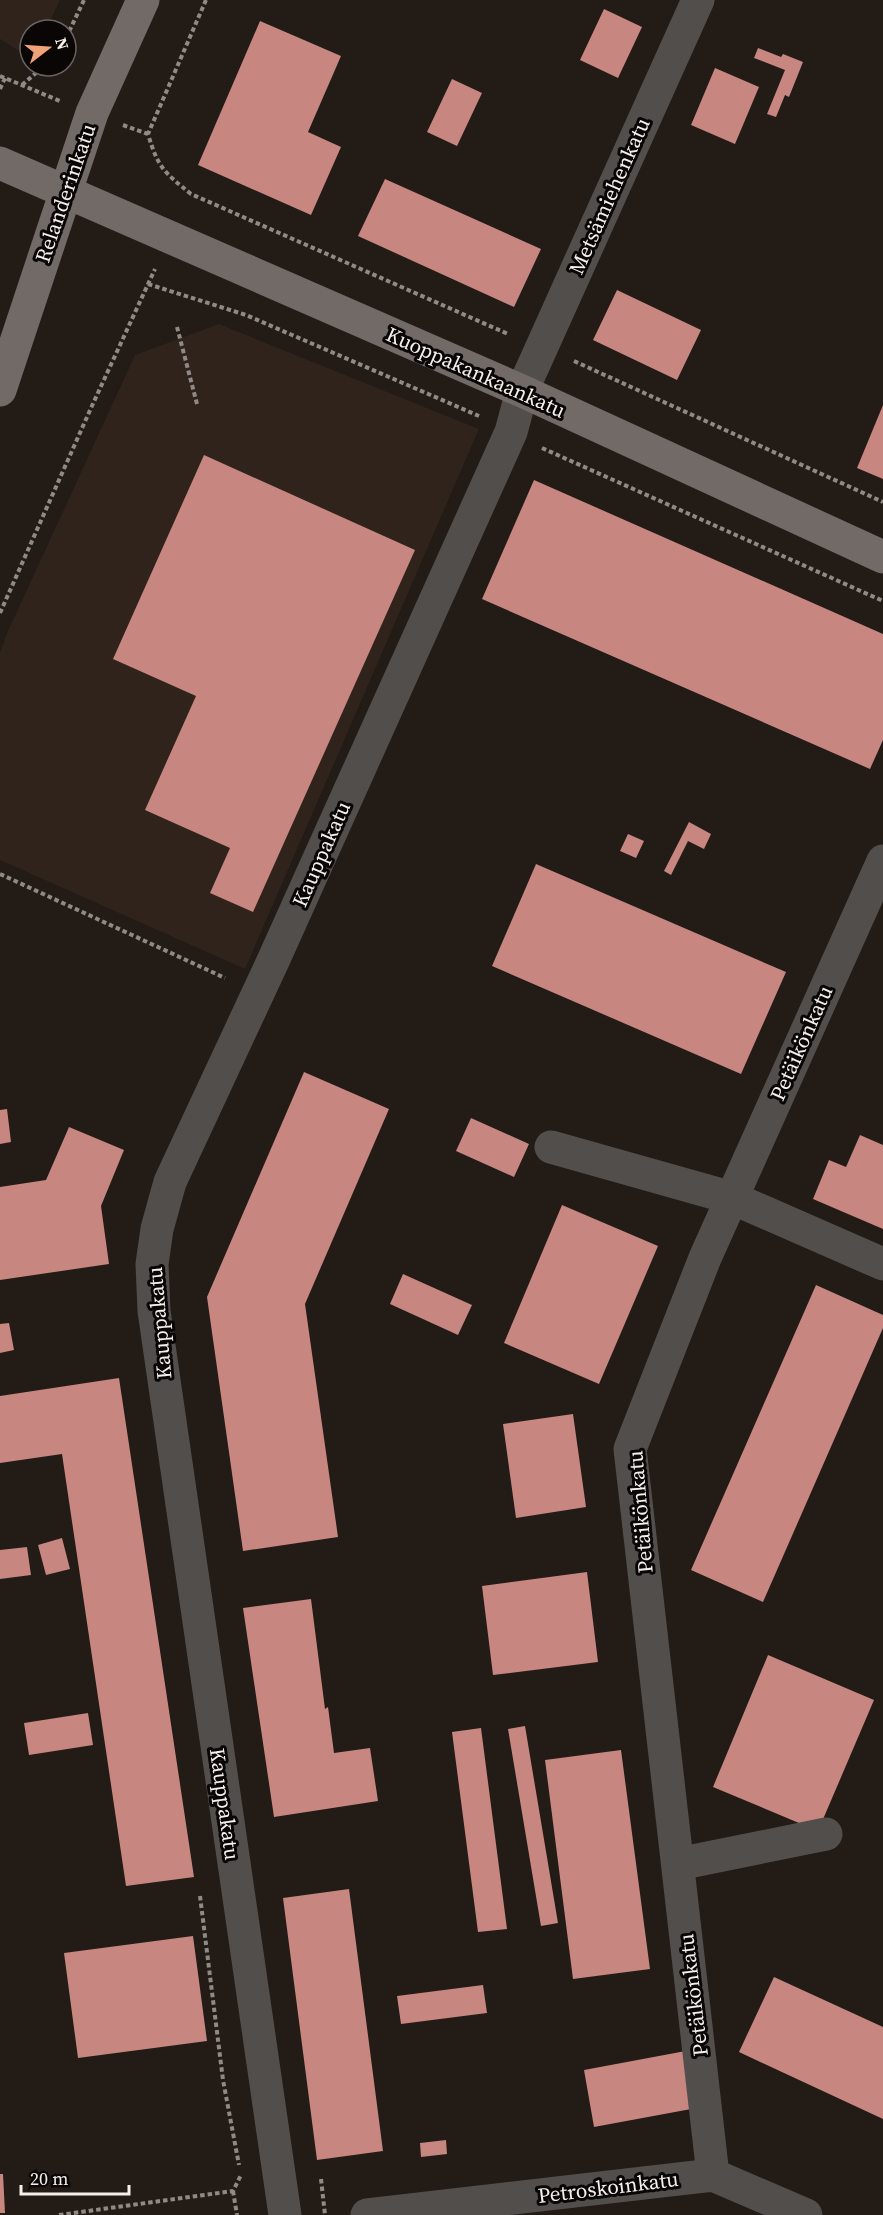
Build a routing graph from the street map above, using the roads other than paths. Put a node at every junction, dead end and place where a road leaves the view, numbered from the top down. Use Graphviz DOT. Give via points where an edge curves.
graph roads {
  1 [pos="143,0"];
  2 [pos="698,0"];
  3 [pos="0,163"];
  4 [pos="67,192"];
  5 [pos="0,390"];
  6 [pos="522,392"];
  7 [pos="883,557"];
  8 [pos="883,861"];
  9 [pos="551,1147"];
  10 [pos="732,1198"];
  11 [pos="883,1264"];
  12 [pos="826,1834"];
  13 [pos="678,1864"];
  14 [pos="713,2175"];
  15 [pos="285,2215"];
  16 [pos="367,2215"];
  17 [pos="807,2215"];
  1 -- 4 [label="main road, Relanderinkatu" via="92,113"];
  2 -- 6 [label="street, Metsämiehenkatu"];
  3 -- 4 [label="main road, Kuoppakankaankatu"];
  4 -- 5 [label="main road, Relanderinkatu"];
  4 -- 6 [label="main road, Kuoppakankaankatu"];
  6 -- 7 [label="main road, Kuoppakankaankatu"];
  6 -- 15 [label="street, Kauppakatu" via="507,442 170,1182 152,1264 154,1311"];
  8 -- 10 [label="street, Petäikönkatu"];
  9 -- 10 [label="street"];
  10 -- 11 [label="street"];
  10 -- 13 [label="street, Petäikönkatu" via="630,1449"];
  12 -- 13 [label="street"];
  13 -- 14 [label="street, Petäikönkatu"];
  14 -- 16 [label="street, Petroskoinkatu"];
  14 -- 17 [label="street, Petroskoinkatu"];
}
